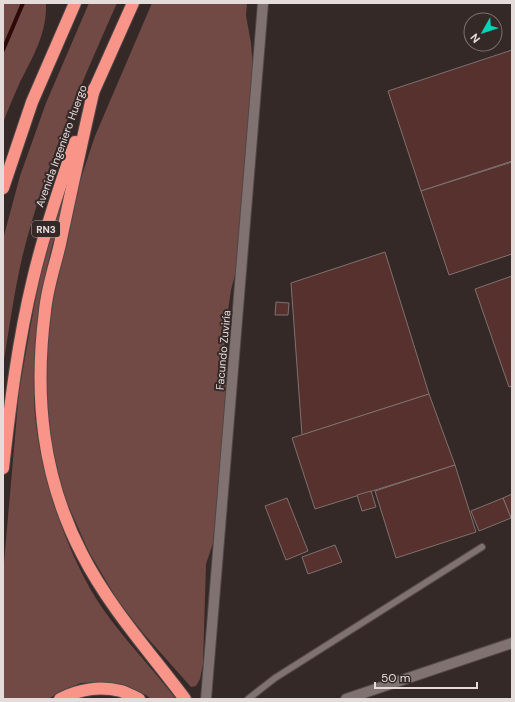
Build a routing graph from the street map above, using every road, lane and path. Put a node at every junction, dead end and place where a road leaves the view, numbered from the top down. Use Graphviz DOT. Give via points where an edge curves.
graph roads {
  1 [pos="75,3"];
  2 [pos="133,3"];
  3 [pos="263,3"];
  4 [pos="94,89"];
  5 [pos="3,188"];
  6 [pos="3,468"];
  7 [pos="482,547"];
  8 [pos="512,643"];
  9 [pos="60,699"];
  10 [pos="139,699"];
  11 [pos="185,699"];
  12 [pos="206,699"];
  13 [pos="248,699"];
  14 [pos="346,699"];
  1 -- 5 [label="highway" via="32,102"];
  2 -- 4 [label="highway, Avenida Ingeniero Huergo / RN3"];
  3 -- 12 [label="street, Facundo Zuviría"];
  4 -- 6 [label="highway, Avenida Ingeniero Huergo / RN3" via="50,212 32,280 13,386"];
  4 -- 11 [label="highway" via="45,309 41,355 41,404 45,445 53,483 82,554 109,599"];
  7 -- 13 [label="lane" via="275,678"];
  8 -- 14 [label="street"];
  9 -- 10 [label="highway" via="95,688 122,692"];
}
